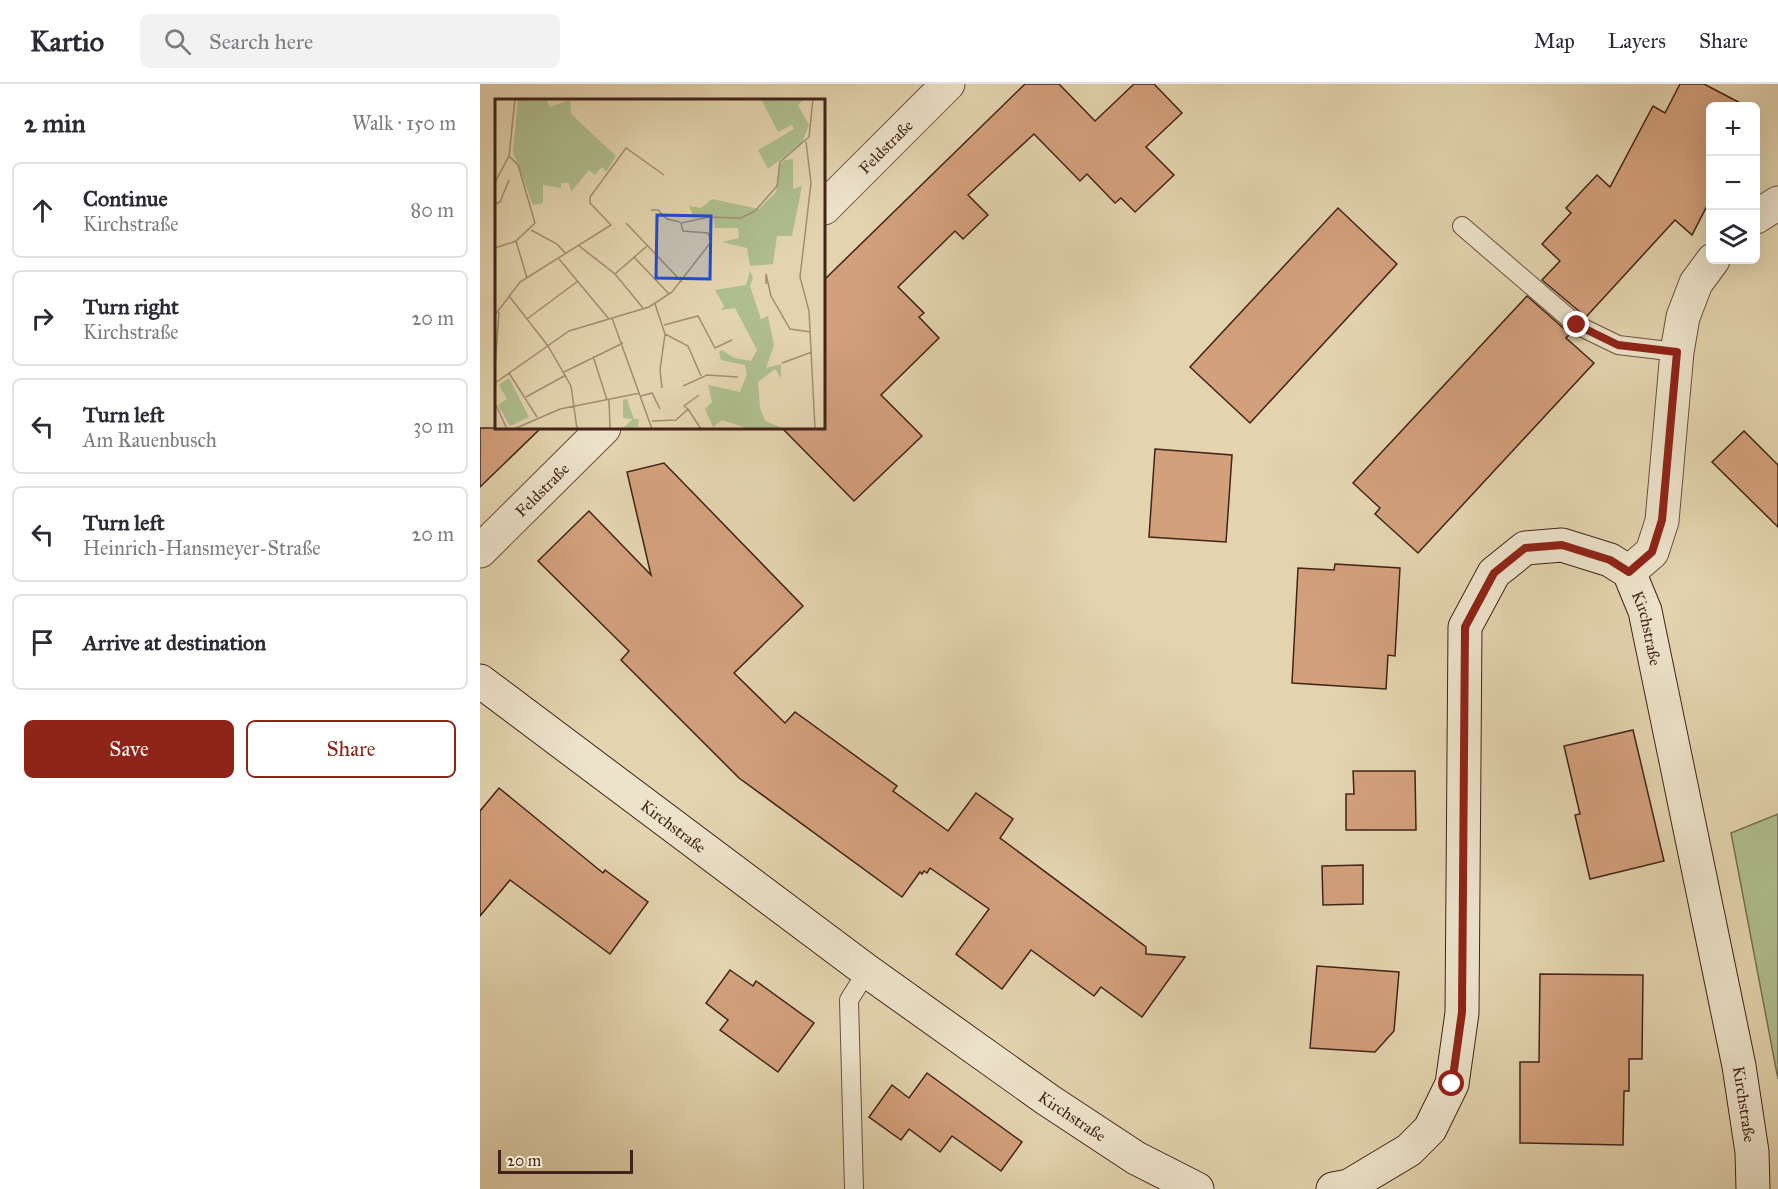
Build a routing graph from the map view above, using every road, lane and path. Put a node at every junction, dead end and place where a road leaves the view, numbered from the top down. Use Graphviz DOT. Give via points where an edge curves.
graph roads {
  1 [pos="948,84"];
  2 [pos="1778,203"];
  3 [pos="825,207"];
  4 [pos="1760,214"];
  5 [pos="1462,226"];
  6 [pos="1710,264"];
  7 [pos="1677,352"];
  8 [pos="603,429"];
  9 [pos="480,551"];
  10 [pos="1629,572"];
  11 [pos="480,681"];
  12 [pos="867,971"];
  13 [pos="854,1189"];
  14 [pos="1197,1189"];
  15 [pos="1333,1189"];
  16 [pos="1753,1189"];
  1 -- 3 [label="street, Feldstraße"];
  2 -- 4 [label="street"];
  5 -- 7 [label="lane" via="1577,325 1618,345"];
  6 -- 7 [label="street" via="1696,283 1683,317"];
  7 -- 10 [label="street" via="1662,520 1652,552"];
  8 -- 9 [label="street, Feldstraße"];
  10 -- 15 [label="street, Kirchstraße" via="1610,560 1562,545 1525,548 1494,573 1465,627 1462,1012 1452,1084 1430,1129 1409,1150 1349,1186"];
  10 -- 16 [label="street, Kirchstraße" via="1645,611 1739,1066 1752,1152"];
  11 -- 12 [label="street, Kirchstraße"];
  12 -- 13 [label="lane" via="849,1000"];
  12 -- 14 [label="street, Kirchstraße" via="1087,1126 1136,1158"];
}
